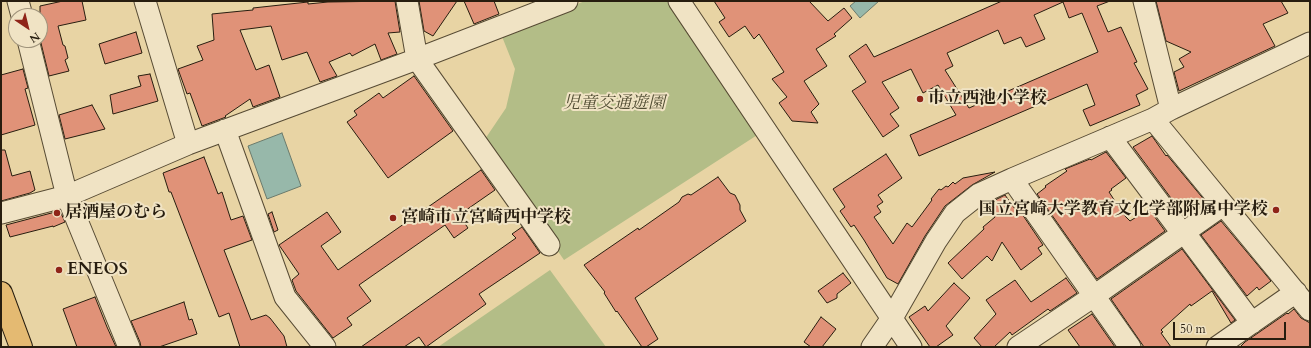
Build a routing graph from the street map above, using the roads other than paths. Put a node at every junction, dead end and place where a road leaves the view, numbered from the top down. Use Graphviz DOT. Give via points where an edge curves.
graph roads {
  1 [pos="145,1"];
  2 [pos="407,1"];
  3 [pos="567,1"];
  4 [pos="679,1"];
  5 [pos="1144,1"];
  6 [pos="1310,42"];
  7 [pos="30,48"];
  8 [pos="417,59"];
  9 [pos="1171,109"];
  10 [pos="1153,119"];
  11 [pos="225,130"];
  12 [pos="1110,137"];
  13 [pos="188,144"];
  14 [pos="1012,179"];
  15 [pos="67,196"];
  16 [pos="1223,205"];
  17 [pos="1,213"];
  18 [pos="1183,233"];
  19 [pos="549,245"];
  20 [pos="1296,292"];
  21 [pos="1,294"];
  22 [pos="1094,296"];
  23 [pos="1310,310"];
  24 [pos="892,318"];
  25 [pos="1252,323"];
  26 [pos="21,347"];
  27 [pos="129,347"];
  28 [pos="325,347"];
  29 [pos="872,347"];
  30 [pos="912,347"];
  31 [pos="1018,347"];
  32 [pos="1130,347"];
  33 [pos="1217,347"];
  1 -- 13 [label="street"];
  2 -- 8 [label="street"];
  3 -- 8 [label="street"];
  4 -- 24 [label="street"];
  5 -- 9 [label="street"];
  6 -- 9 [label="street"];
  7 -- 15 [label="street"];
  8 -- 11 [label="street"];
  8 -- 19 [label="street"];
  9 -- 10 [label="street"];
  10 -- 12 [label="street"];
  10 -- 16 [label="street"];
  11 -- 13 [label="street"];
  11 -- 28 [label="street" via="285,297"];
  12 -- 14 [label="street"];
  12 -- 18 [label="street"];
  13 -- 15 [label="street"];
  14 -- 22 [label="street"];
  14 -- 24 [label="street" via="979,194 955,213"];
  15 -- 17 [label="street"];
  15 -- 27 [label="street"];
  16 -- 18 [label="street"];
  16 -- 20 [label="street"];
  18 -- 22 [label="street"];
  18 -- 25 [label="street"];
  20 -- 23 [label="street"];
  20 -- 25 [label="street"];
  21 -- 26 [label="highway"];
  22 -- 31 [label="street"];
  22 -- 32 [label="street"];
  24 -- 29 [label="street"];
  24 -- 30 [label="street"];
  25 -- 33 [label="street"];
}
